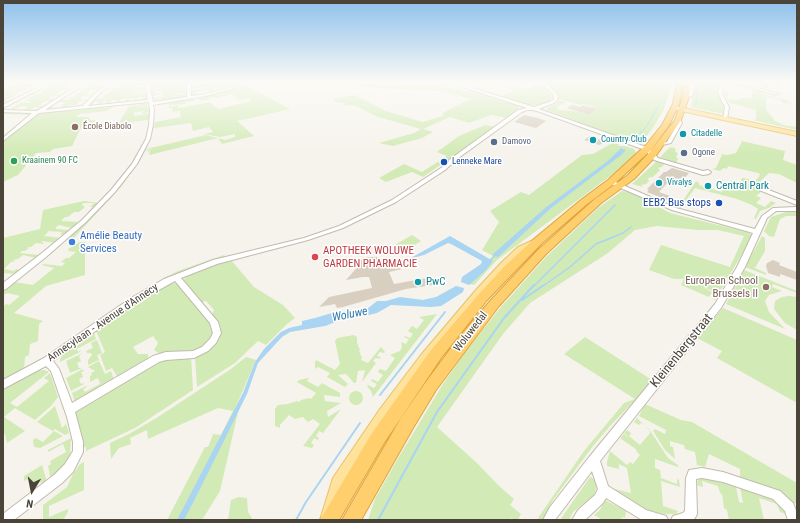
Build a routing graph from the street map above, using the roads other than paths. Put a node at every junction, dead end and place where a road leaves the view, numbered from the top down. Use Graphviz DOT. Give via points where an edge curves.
graph roads {
  1 [pos="46,106"];
  2 [pos="105,106"];
  3 [pos="151,106"];
  4 [pos="522,106"];
  5 [pos="539,106"];
  6 [pos="728,106"];
  7 [pos="83,108"];
  8 [pos="674,108"];
  9 [pos="530,109"];
  10 [pos="682,109"];
  11 [pos="3,111"];
  12 [pos="37,112"];
  13 [pos="726,118"];
  14 [pos="797,133"];
  15 [pos="3,140"];
  16 [pos="647,152"];
  17 [pos="700,171"];
  18 [pos="631,177"];
  19 [pos="615,184"];
  20 [pos="761,189"];
  21 [pos="635,191"];
  22 [pos="786,198"];
  23 [pos="797,203"];
  24 [pos="797,209"];
  25 [pos="775,210"];
  26 [pos="757,232"];
  27 [pos="176,277"];
  28 [pos="3,287"];
  29 [pos="47,361"];
  30 [pos="3,385"];
  31 [pos="69,410"];
  32 [pos="594,460"];
  33 [pos="604,490"];
  34 [pos="6,520"];
  35 [pos="329,520"];
  36 [pos="351,520"];
  37 [pos="549,520"];
  38 [pos="578,520"];
  39 [pos="662,520"];
  40 [pos="677,520"];
  41 [pos="794,520"];
  1 -- 12 [label="street"];
  2 -- 7 [label="street"];
  3 -- 28 [label="street" via="152,121 148,139 121,182 74,230"];
  4 -- 9 [label="street"];
  5 -- 9 [label="street, Annecylaan - Avenue d'Annecy"];
  6 -- 13 [label="street"];
  7 -- 12 [label="street"];
  8 -- 10 [label="main road"];
  8 -- 16 [label="highway"];
  9 -- 16 [label="street"];
  9 -- 27 [label="street, Annecylaan - Avenue d'Annecy" via="511,118 394,201 341,227 306,239 228,259"];
  10 -- 13 [label="main road"];
  10 -- 16 [label="highway" via="678,120 660,145"];
  11 -- 12 [label="street"];
  12 -- 15 [label="street"];
  13 -- 14 [label="main road"];
  16 -- 17 [label="street" via="656,159"];
  16 -- 18 [label="highway, Woluwedal"];
  16 -- 19 [label="highway, Woluwedal" via="627,167"];
  18 -- 19 [label="highway, Woluwedal"];
  18 -- 21 [label="street" via="629,184"];
  19 -- 21 [label="street"];
  19 -- 35 [label="highway, Woluwedal" via="584,202 538,241 483,297 418,378 378,438"];
  19 -- 36 [label="highway, Woluwedal" via="542,252 494,303 431,386"];
  20 -- 22 [label="street"];
  21 -- 26 [label="street" via="674,209"];
  22 -- 23 [label="street"];
  22 -- 25 [label="street, Kleinenbergstraat"];
  24 -- 25 [label="street"];
  25 -- 26 [label="street, Kleinenbergstraat" via="764,217"];
  26 -- 32 [label="street, Kleinenbergstraat" via="718,306"];
  27 -- 29 [label="street, Annecylaan - Avenue d'Annecy" via="134,300"];
  27 -- 31 [label="street" via="214,322 217,333 213,341 205,349 194,354 156,359"];
  29 -- 30 [label="street, Annecylaan - Avenue d'Annecy"];
  29 -- 31 [label="street" via="55,369"];
  31 -- 34 [label="street" via="78,442 74,462 58,479"];
  32 -- 33 [label="street"];
  32 -- 37 [label="street, Kleinenbergstraat"];
  33 -- 38 [label="street" via="599,499"];
  33 -- 39 [label="street" via="644,515"];
  40 -- 41 [label="street" via="685,519 691,514 691,478 693,474 702,473 776,495 789,507"];
}
